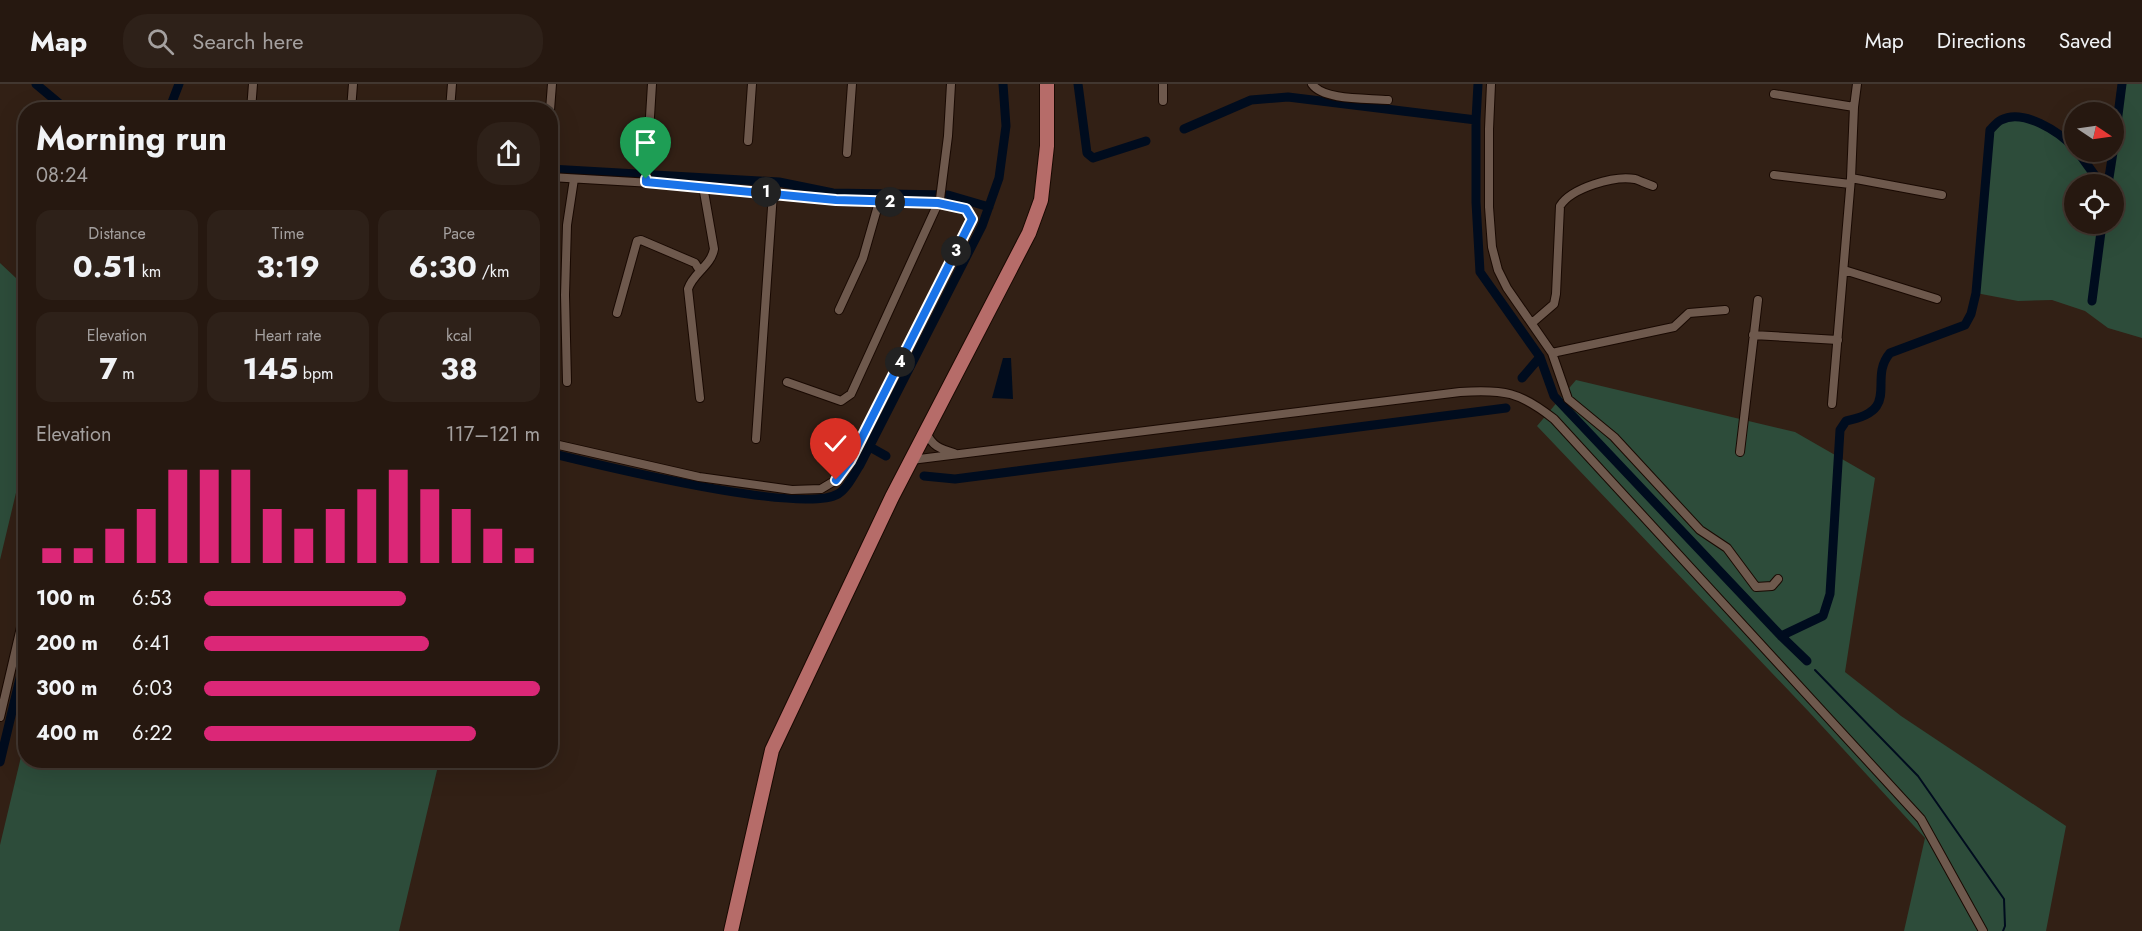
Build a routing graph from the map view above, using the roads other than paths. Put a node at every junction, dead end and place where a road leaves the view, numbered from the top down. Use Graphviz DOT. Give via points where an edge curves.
graph roads {
  1 [pos="253,84"];
  2 [pos="353,84"];
  3 [pos="452,84"];
  4 [pos="552,84"];
  5 [pos="652,84"];
  6 [pos="752,84"];
  7 [pos="852,84"];
  8 [pos="951,84"];
  9 [pos="1047,84"];
  10 [pos="1163,84"];
  11 [pos="1312,84"];
  12 [pos="1491,84"];
  13 [pos="1857,84"];
  14 [pos="1774,94"];
  15 [pos="1388,100"];
  16 [pos="1163,101"];
  17 [pos="252,102"];
  18 [pos="352,102"];
  19 [pos="451,102"];
  20 [pos="551,102"];
  21 [pos="1854,107"];
  22 [pos="748,141"];
  23 [pos="847,153"];
  24 [pos="1774,175"];
  25 [pos="558,177"];
  26 [pos="574,178"];
  27 [pos="646,180"];
  28 [pos="1851,181"];
  29 [pos="703,186"];
  30 [pos="1653,186"];
  31 [pos="773,193"];
  32 [pos="1942,195"];
  33 [pos="939,201"];
  34 [pos="879,202"];
  35 [pos="1844,270"];
  36 [pos="700,271"];
  37 [pos="1936,299"];
  38 [pos="1758,300"];
  39 [pos="839,310"];
  40 [pos="1725,310"];
  41 [pos="617,313"];
  42 [pos="1532,323"];
  43 [pos="1753,335"];
  44 [pos="1838,340"];
  45 [pos="1552,353"];
  46 [pos="567,382"];
  47 [pos="787,382"];
  48 [pos="700,398"];
  49 [pos="1832,404"];
  50 [pos="926,432"];
  51 [pos="756,439"];
  52 [pos="558,445"];
  53 [pos="1740,453"];
  54 [pos="957,454"];
  55 [pos="911,460"];
  56 [pos="1778,579"];
  57 [pos="18,640"];
  58 [pos="0,717"];
  59 [pos="730,931"];
  60 [pos="1983,931"];
  1 -- 17 [label="street"];
  2 -- 18 [label="street"];
  3 -- 19 [label="street"];
  4 -- 20 [label="street"];
  5 -- 27 [label="street"];
  6 -- 22 [label="street"];
  7 -- 23 [label="street"];
  8 -- 33 [label="street"];
  9 -- 50 [label="main road" via="1047,146 1041,200 1029,233"];
  10 -- 16 [label="street"];
  11 -- 15 [label="street" via="1332,96"];
  12 -- 42 [label="street" via="1492,247 1507,288"];
  13 -- 21 [label="street"];
  14 -- 21 [label="street"];
  21 -- 28 [label="street"];
  24 -- 28 [label="street"];
  25 -- 26 [label="street"];
  26 -- 27 [label="street"];
  26 -- 46 [label="street" via="567,225"];
  27 -- 29 [label="street"];
  28 -- 32 [label="street"];
  28 -- 35 [label="street"];
  29 -- 31 [label="street"];
  29 -- 36 [label="street" via="714,249 713,257"];
  30 -- 42 [label="street" via="1633,178 1599,183 1565,199 1560,206 1554,304"];
  31 -- 34 [label="street"];
  31 -- 51 [label="street"];
  33 -- 34 [label="street"];
  33 -- 47 [label="street" via="851,394 841,401"];
  33 -- 52 [label="street" via="966,209 972,219 850,461 836,480 821,489 792,490 699,477"];
  34 -- 39 [label="street" via="863,258"];
  35 -- 37 [label="street"];
  35 -- 44 [label="street"];
  36 -- 41 [label="street" via="695,263 637,241"];
  36 -- 48 [label="street" via="688,289"];
  38 -- 43 [label="street"];
  40 -- 45 [label="street" via="1689,313 1674,327"];
  42 -- 45 [label="street"];
  43 -- 44 [label="street"];
  43 -- 53 [label="street"];
  44 -- 49 [label="street"];
  45 -- 56 [label="street" via="1568,399 1614,437 1700,530 1727,548 1756,587 1772,586"];
  50 -- 54 [label="street" via="938,448"];
  50 -- 55 [label="main road"];
  54 -- 55 [label="street"];
  54 -- 60 [label="street" via="1460,392 1512,393 1533,402 1554,419 1921,819"];
  55 -- 59 [label="main road" via="772,750"];
  57 -- 58 [label="street"];
}
